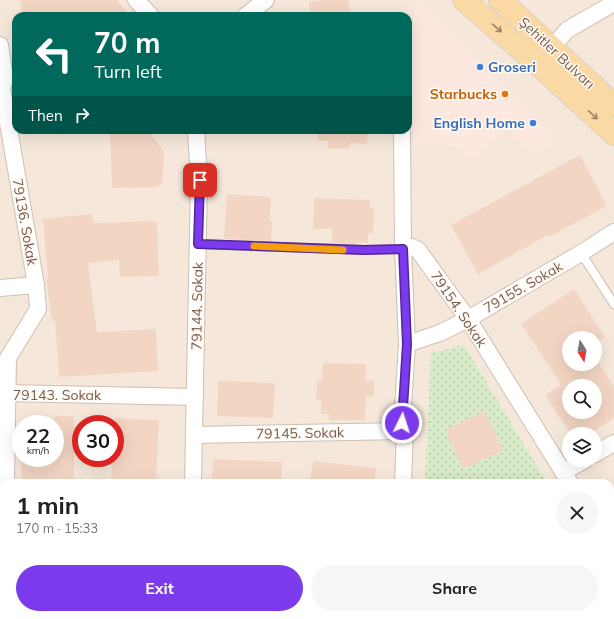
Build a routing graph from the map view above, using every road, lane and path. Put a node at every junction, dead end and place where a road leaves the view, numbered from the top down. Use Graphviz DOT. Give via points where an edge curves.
graph roads {
  1 [pos="136,0"];
  2 [pos="266,0"];
  3 [pos="464,0"];
  4 [pos="500,0"];
  5 [pos="614,3"];
  6 [pos="147,12"];
  7 [pos="250,12"];
  8 [pos="0,45"];
  9 [pos="552,48"];
  10 [pos="614,105"];
  11 [pos="196,134"];
  12 [pos="402,134"];
  13 [pos="614,134"];
  14 [pos="614,232"];
  15 [pos="198,244"];
  16 [pos="403,249"];
  17 [pos="580,253"];
  18 [pos="36,285"];
  19 [pos="0,288"];
  20 [pos="614,304"];
  21 [pos="468,319"];
  22 [pos="407,344"];
  23 [pos="7,393"];
  24 [pos="195,397"];
  25 [pos="405,431"];
  26 [pos="194,435"];
  27 [pos="614,443"];
  28 [pos="602,450"];
  29 [pos="3,453"];
  30 [pos="577,467"];
  31 [pos="566,478"];
  32 [pos="6,479"];
  33 [pos="193,479"];
  34 [pos="402,479"];
  1 -- 6 [label="street"];
  2 -- 7 [label="street"];
  3 -- 13 [label="main road, Şehitler Bulvarı, one-way"];
  4 -- 9 [label="main road, Şehitler Bulvarı"];
  5 -- 9 [label="street" via="568,30"];
  8 -- 18 [label="street, 79136. Sokak" via="5,79 2,88"];
  9 -- 10 [label="main road, Şehitler Bulvarı"];
  11 -- 15 [label="street, 79144. Sokak" via="200,180"];
  12 -- 16 [label="street"];
  14 -- 17 [label="street, 79155. Sokak"];
  15 -- 16 [label="lane"];
  15 -- 24 [label="street, 79144. Sokak"];
  16 -- 21 [label="street, 79154. Sokak" via="412,247 418,250"];
  16 -- 22 [label="street"];
  17 -- 20 [label="lane"];
  17 -- 21 [label="street, 79155. Sokak"];
  18 -- 19 [label="street"];
  18 -- 23 [label="street, 79136. Sokak" via="38,309 8,358"];
  21 -- 22 [label="street, 79155. Sokak"];
  21 -- 31 [label="street, 79154. Sokak"];
  22 -- 25 [label="street" via="402,423"];
  23 -- 24 [label="street, 79143. Sokak"];
  23 -- 29 [label="street, 79143. Sokak"];
  24 -- 26 [label="street, 79144. Sokak"];
  25 -- 26 [label="street, 79145. Sokak"];
  25 -- 34 [label="street"];
  26 -- 33 [label="street, 79144. Sokak"];
  27 -- 28 [label="street"];
  29 -- 32 [label="street, 79143. Sokak"];
  30 -- 31 [label="street"];
}
